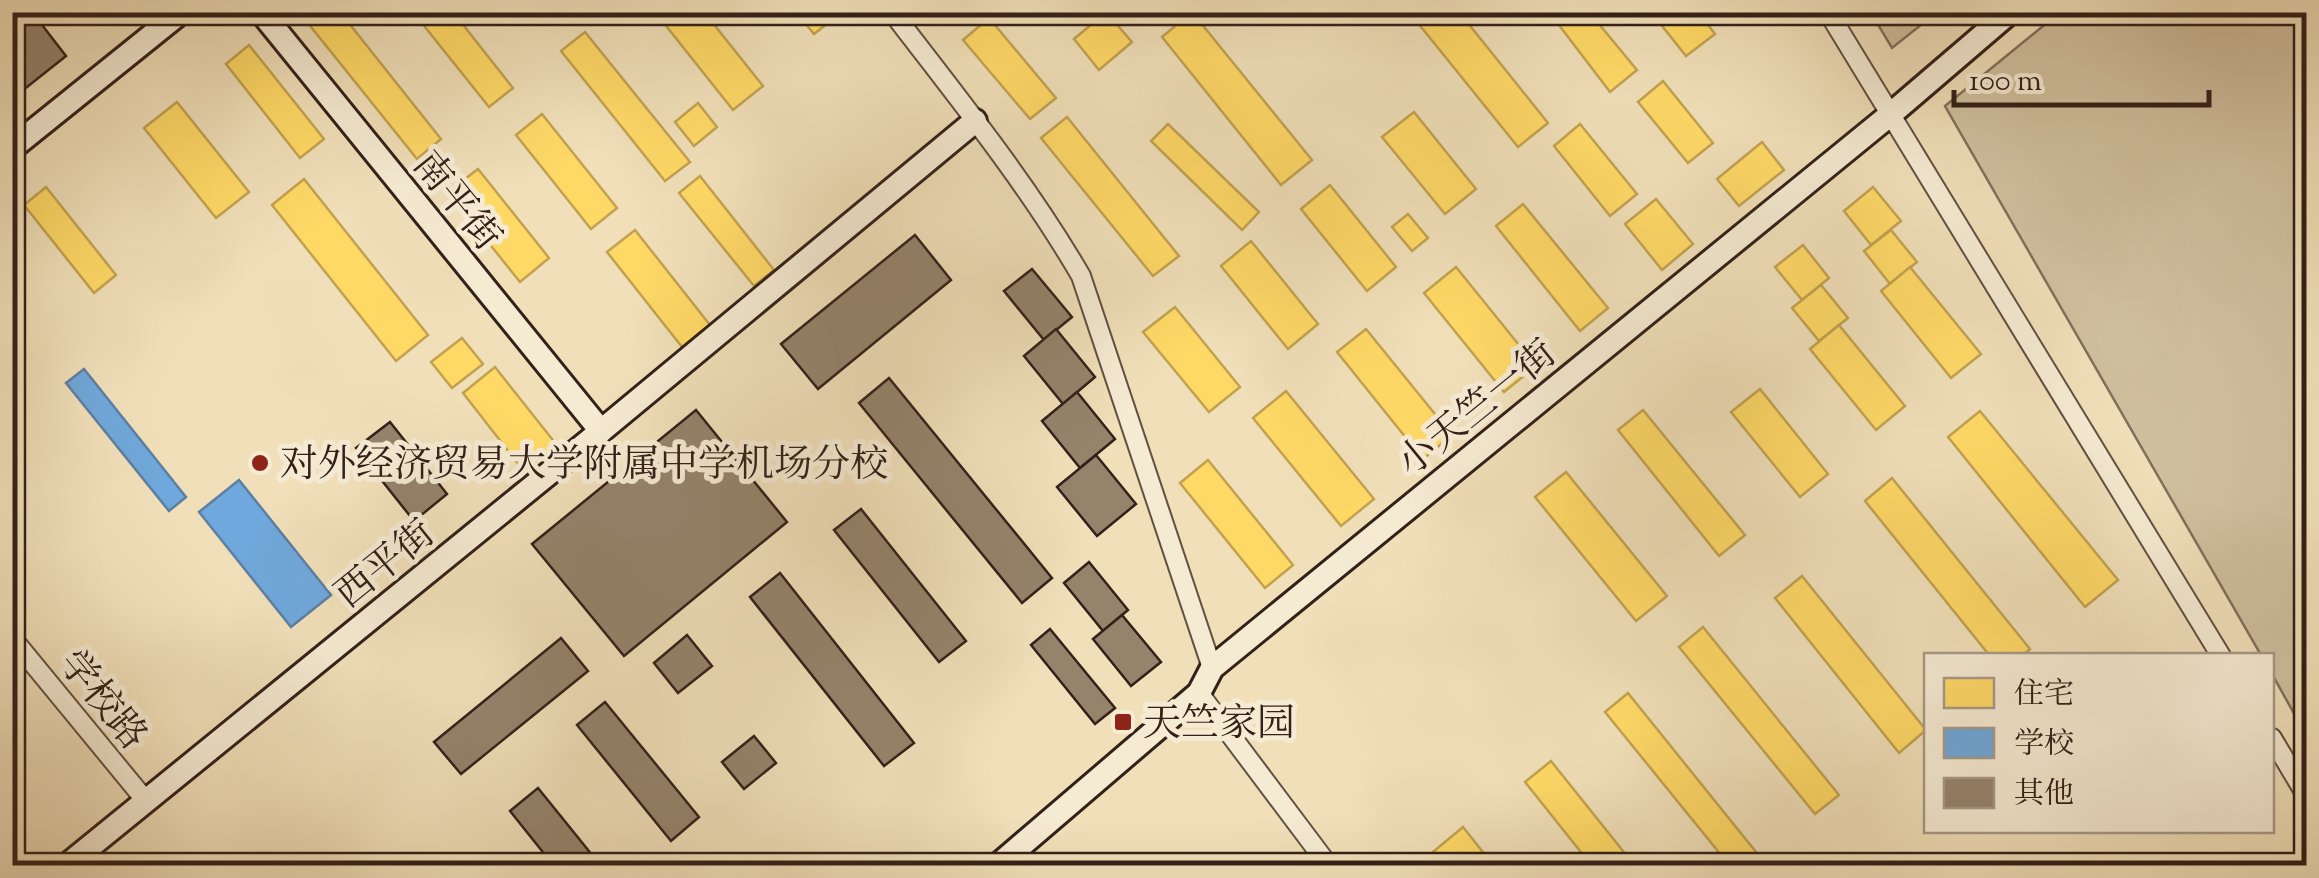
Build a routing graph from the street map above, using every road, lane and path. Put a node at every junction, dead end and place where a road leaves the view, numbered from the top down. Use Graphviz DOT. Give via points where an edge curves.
graph roads {
  1 [pos="181,12"];
  2 [pos="261,12"];
  3 [pos="892,12"];
  4 [pos="1828,12"];
  5 [pos="2010,12"];
  6 [pos="1890,114"];
  7 [pos="975,121"];
  8 [pos="12,148"];
  9 [pos="601,432"];
  10 [pos="12,638"];
  11 [pos="2219,653"];
  12 [pos="1212,668"];
  13 [pos="1200,693"];
  14 [pos="2274,741"];
  15 [pos="2306,795"];
  16 [pos="146,801"];
  17 [pos="66,866"];
  18 [pos="997,866"];
  19 [pos="1329,866"];
  1 -- 8 [label="street"];
  2 -- 9 [label="street, 南平街"];
  3 -- 7 [label="street"];
  4 -- 6 [label="street"];
  5 -- 6 [label="street, 小天竺一街"];
  6 -- 11 [label="street"];
  6 -- 12 [label="street, 小天竺一街"];
  7 -- 9 [label="street, 西平街"];
  7 -- 12 [label="street" via="1080,276"];
  9 -- 16 [label="street, 西平街"];
  10 -- 16 [label="street, 学校路"];
  12 -- 13 [label="street, 小天竺一街"];
  13 -- 18 [label="street, 小天竺一街"];
  13 -- 19 [label="street"];
  14 -- 15 [label="street"];
  16 -- 17 [label="street, 西平街"];
}
